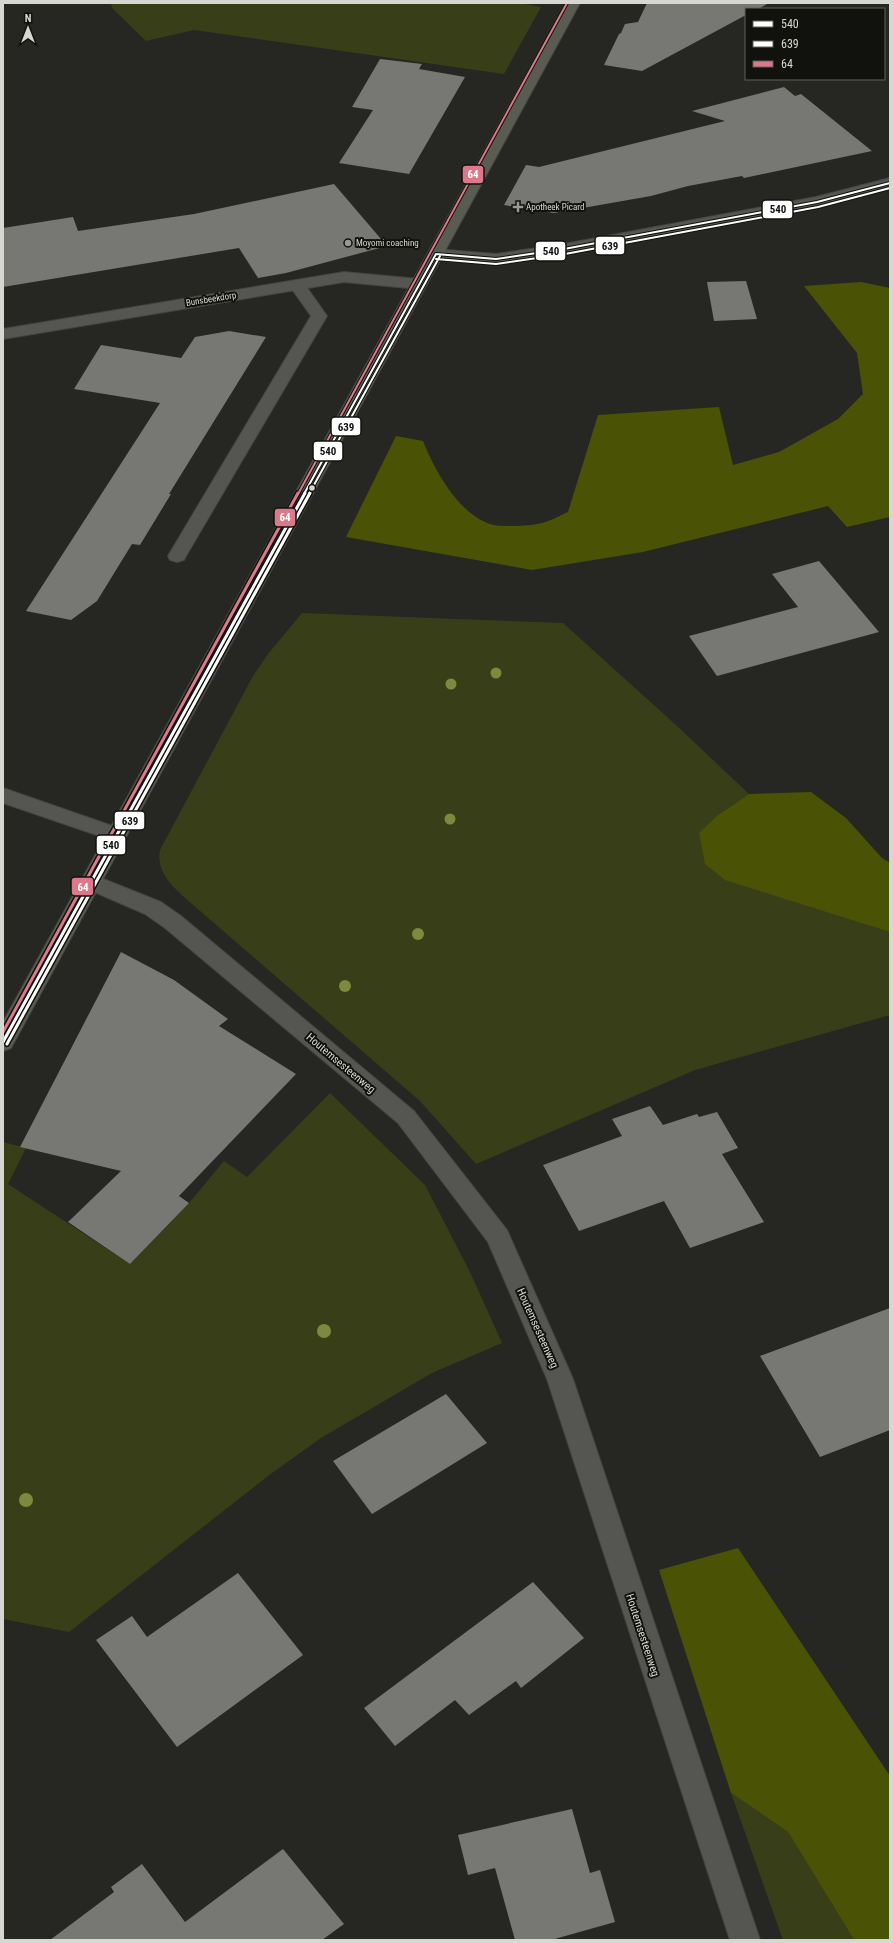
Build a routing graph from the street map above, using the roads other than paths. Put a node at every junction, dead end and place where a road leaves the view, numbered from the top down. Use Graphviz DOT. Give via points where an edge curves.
graph roads {
  1 [pos="573,3"];
  2 [pos="890,183"];
  3 [pos="436,254"];
  4 [pos="419,284"];
  5 [pos="297,285"];
  6 [pos="3,334"];
  7 [pos="177,556"];
  8 [pos="3,795"];
  9 [pos="117,835"];
  10 [pos="92,882"];
  11 [pos="3,1042"];
  12 [pos="745,1940"];
  1 -- 3 [label="main road"];
  2 -- 3 [label="street" via="817,202 564,249 496,259"];
  3 -- 4 [label="main road"];
  4 -- 5 [label="street, Bunsbeekdorp" via="344,277"];
  4 -- 9 [label="main road"];
  5 -- 6 [label="street, Bunsbeekdorp"];
  5 -- 7 [label="street" via="319,316"];
  8 -- 9 [label="street"];
  9 -- 10 [label="main road"];
  10 -- 11 [label="main road"];
  10 -- 12 [label="street, Houtemsesteenweg" via="153,908 173,922 406,1117 498,1237 560,1379"];
}
